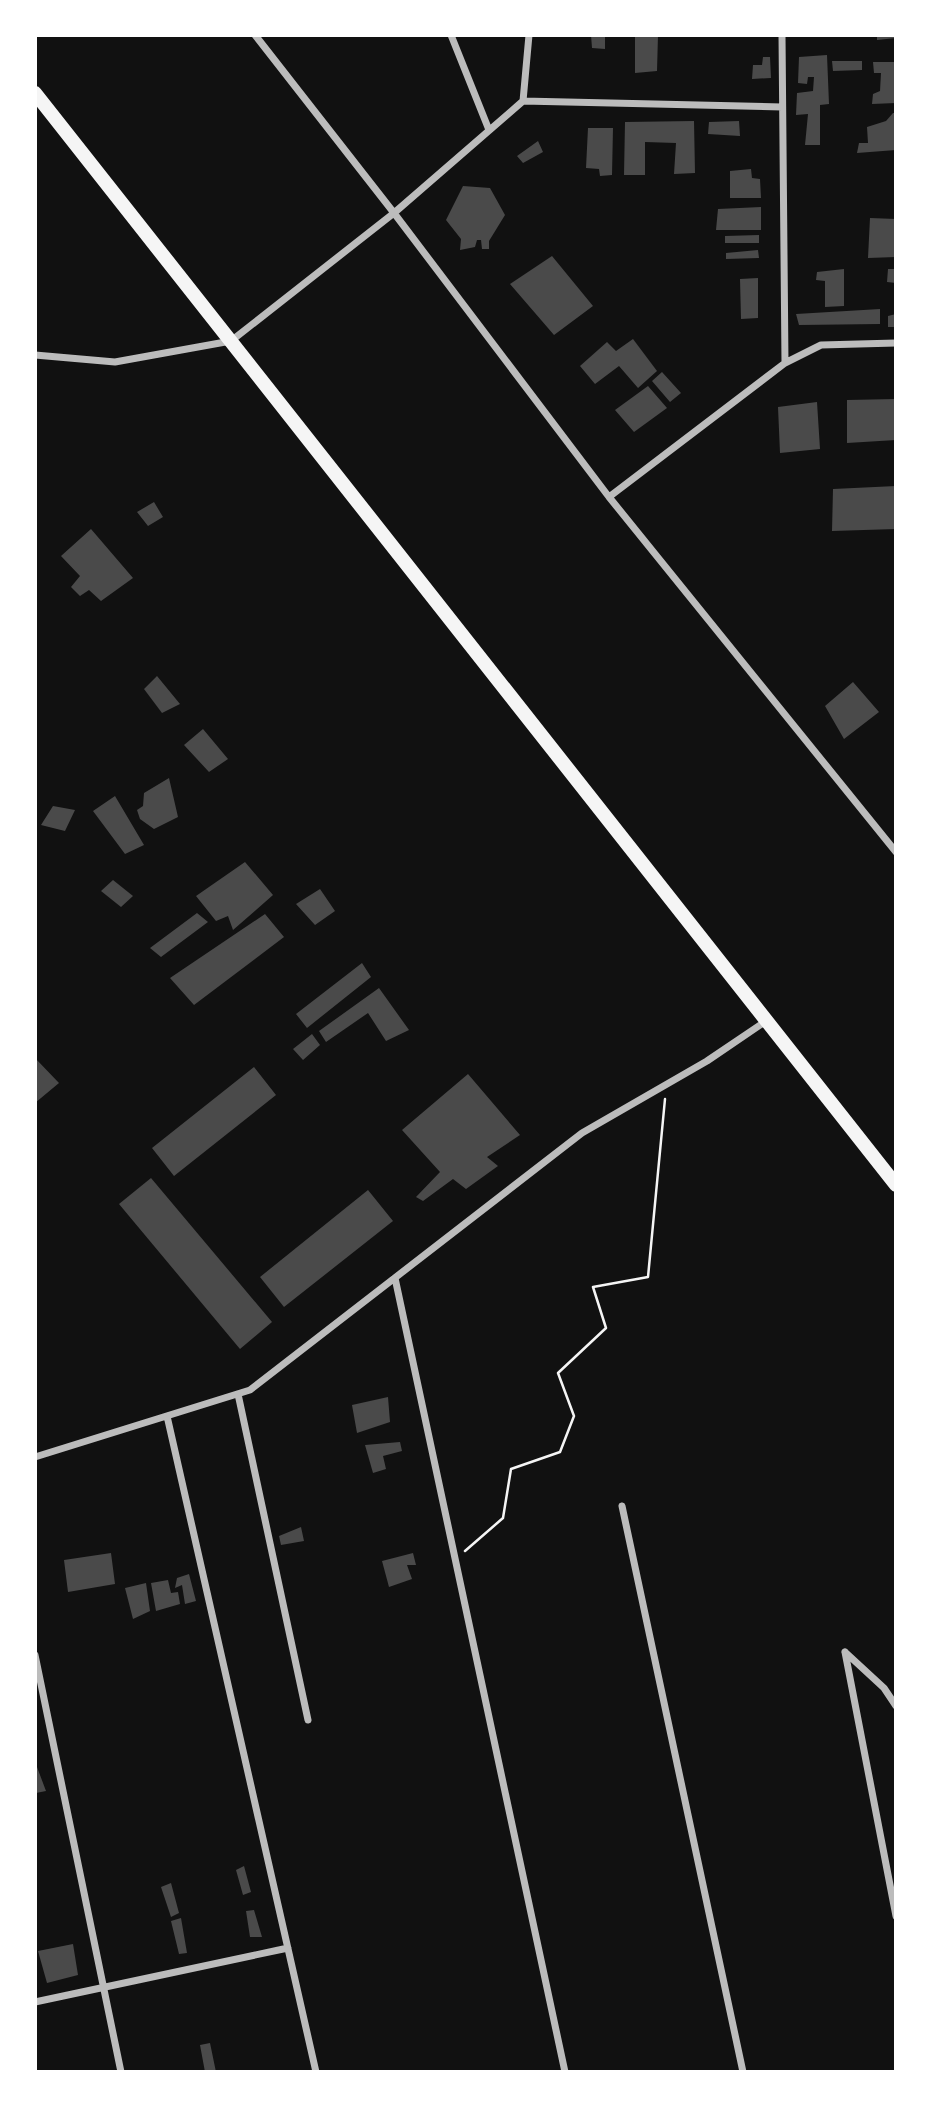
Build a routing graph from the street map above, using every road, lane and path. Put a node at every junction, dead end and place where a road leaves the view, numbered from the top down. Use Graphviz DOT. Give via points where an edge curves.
graph roads {
  1 [pos="255,35"];
  2 [pos="451,35"];
  3 [pos="529,35"];
  4 [pos="782,35"];
  5 [pos="35,93"];
  6 [pos="523,101"];
  7 [pos="782,107"];
  8 [pos="489,130"];
  9 [pos="394,213"];
  10 [pos="231,341"];
  11 [pos="896,343"];
  12 [pos="35,355"];
  13 [pos="785,363"];
  14 [pos="609,497"];
  15 [pos="896,852"];
  16 [pos="766,1021"];
  17 [pos="667,1086"];
  18 [pos="896,1185"];
  19 [pos="395,1278"];
  20 [pos="238,1394"];
  21 [pos="167,1416"];
  22 [pos="35,1457"];
  23 [pos="622,1506"];
  24 [pos="455,1560"];
  25 [pos="35,1655"];
  26 [pos="896,1706"];
  27 [pos="308,1720"];
  28 [pos="896,1916"];
  29 [pos="288,1948"];
  30 [pos="102,1988"];
  31 [pos="35,2002"];
  32 [pos="121,2072"];
  33 [pos="316,2072"];
  34 [pos="565,2072"];
  35 [pos="743,2072"];
  1 -- 9 [label="street"];
  2 -- 8 [label="street"];
  3 -- 6 [label="street"];
  4 -- 7 [label="street"];
  5 -- 10 [label="highway"];
  6 -- 7 [label="street"];
  6 -- 8 [label="street"];
  7 -- 13 [label="street"];
  8 -- 9 [label="street"];
  9 -- 10 [label="street"];
  9 -- 14 [label="street"];
  10 -- 12 [label="street" via="115,362"];
  10 -- 16 [label="highway"];
  11 -- 13 [label="street" via="821,345"];
  13 -- 14 [label="street"];
  14 -- 15 [label="street"];
  16 -- 17 [label="street"];
  16 -- 18 [label="highway"];
  17 -- 19 [label="street" via="582,1133"];
  17 -- 24 [label="path" via="648,1277 593,1287 606,1328 558,1373 574,1416 560,1452 511,1469 503,1518"];
  19 -- 20 [label="street" via="250,1390"];
  19 -- 24 [label="street"];
  20 -- 21 [label="street"];
  20 -- 27 [label="street"];
  21 -- 22 [label="street"];
  21 -- 29 [label="street"];
  23 -- 35 [label="street"];
  24 -- 34 [label="street"];
  25 -- 30 [label="street"];
  26 -- 28 [label="street" via="884,1688 845,1652"];
  29 -- 30 [label="street"];
  29 -- 33 [label="street"];
  30 -- 31 [label="street"];
  30 -- 32 [label="street"];
}
